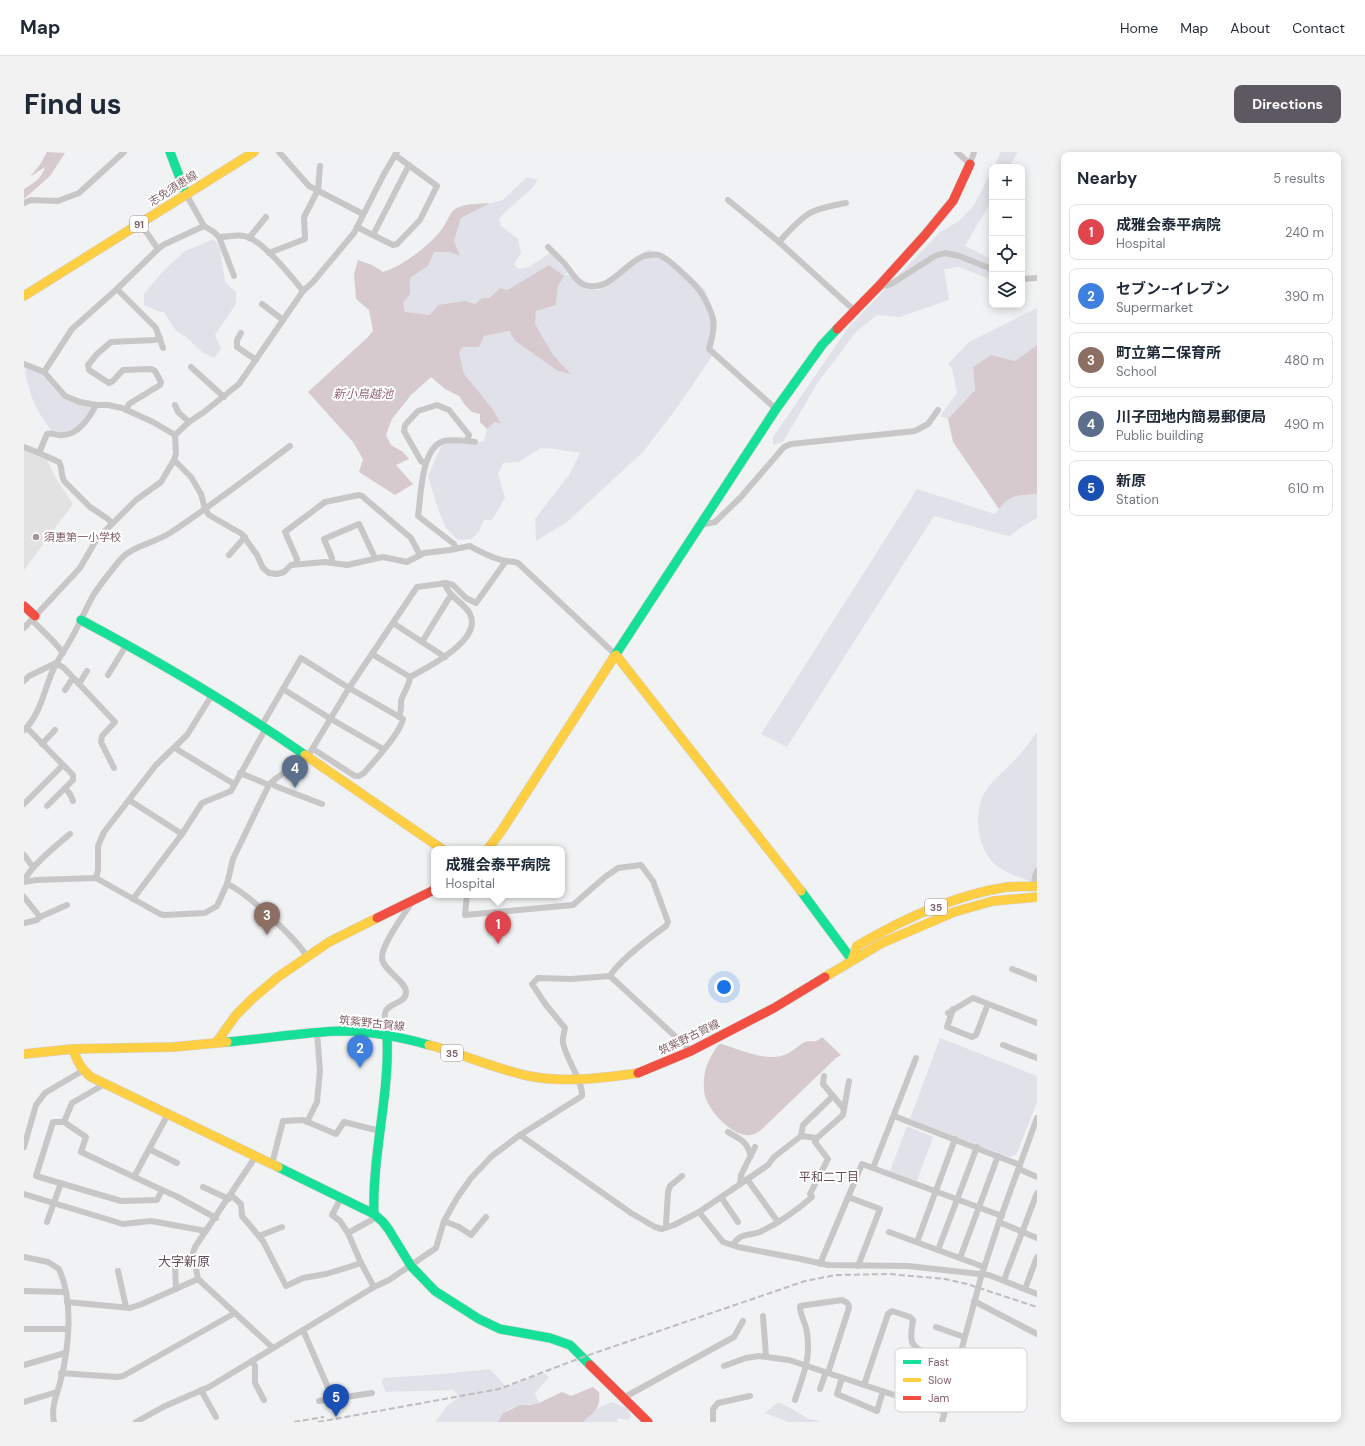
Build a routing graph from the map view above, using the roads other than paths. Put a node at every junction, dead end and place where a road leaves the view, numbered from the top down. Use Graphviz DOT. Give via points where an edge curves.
graph roads {
  1 [pos="124,152"];
  2 [pos="170,152"];
  3 [pos="254,152"];
  4 [pos="279,152"];
  5 [pos="957,152"];
  6 [pos="974,152"];
  7 [pos="396,153"];
  8 [pos="970,164"];
  9 [pos="409,165"];
  10 [pos="320,166"];
  11 [pos="318,190"];
  12 [pos="186,194"];
  13 [pos="728,200"];
  14 [pos="24,203"];
  15 [pos="846,203"];
  16 [pos="363,214"];
  17 [pos="266,217"];
  18 [pos="140,224"];
  19 [pos="204,226"];
  20 [pos="357,227"];
  21 [pos="373,235"];
  22 [pos="219,238"];
  23 [pos="249,238"];
  24 [pos="779,242"];
  25 [pos="548,247"];
  26 [pos="158,249"];
  27 [pos="270,253"];
  28 [pos="989,268"];
  29 [pos="234,276"];
  30 [pos="1037,278"];
  31 [pos="1025,280"];
  32 [pos="878,287"];
  33 [pos="117,289"];
  34 [pos="303,291"];
  35 [pos="24,296"];
  36 [pos="262,304"];
  37 [pos="855,311"];
  38 [pos="283,320"];
  39 [pos="241,333"];
  40 [pos="160,338"];
  41 [pos="163,348"];
  42 [pos="256,360"];
  43 [pos="24,364"];
  44 [pos="190,367"];
  45 [pos="44,372"];
  46 [pos="224,396"];
  47 [pos="96,405"];
  48 [pos="175,405"];
  49 [pos="776,409"];
  50 [pos="126,410"];
  51 [pos="938,410"];
  52 [pos="189,422"];
  53 [pos="175,435"];
  54 [pos="466,441"];
  55 [pos="475,442"];
  56 [pos="290,446"];
  57 [pos="24,447"];
  58 [pos="39,452"];
  59 [pos="174,460"];
  60 [pos="425,463"];
  61 [pos="205,509"];
  62 [pos="112,524"];
  63 [pos="700,525"];
  64 [pos="244,537"];
  65 [pos="455,550"];
  66 [pos="229,555"];
  67 [pos="420,555"];
  68 [pos="375,558"];
  69 [pos="506,561"];
  70 [pos="331,563"];
  71 [pos="296,564"];
  72 [pos="444,583"];
  73 [pos="453,596"];
  74 [pos="24,606"];
  75 [pos="34,618"];
  76 [pos="81,620"];
  77 [pos="393,623"];
  78 [pos="24,628"];
  79 [pos="422,642"];
  80 [pos="127,644"];
  81 [pos="63,653"];
  82 [pos="372,654"];
  83 [pos="616,655"];
  84 [pos="445,657"];
  85 [pos="56,663"];
  86 [pos="87,671"];
  87 [pos="108,675"];
  88 [pos="410,677"];
  89 [pos="73,678"];
  90 [pos="24,681"];
  91 [pos="79,684"];
  92 [pos="349,688"];
  93 [pos="283,689"];
  94 [pos="65,690"];
  95 [pos="212,695"];
  96 [pos="399,717"];
  97 [pos="331,719"];
  98 [pos="264,726"];
  99 [pos="25,729"];
  100 [pos="55,730"];
  101 [pos="42,744"];
  102 [pos="176,747"];
  103 [pos="383,749"];
  104 [pos="311,753"];
  105 [pos="63,766"];
  106 [pos="114,768"];
  107 [pos="240,773"];
  108 [pos="234,784"];
  109 [pos="271,784"];
  110 [pos="65,788"];
  111 [pos="129,800"];
  112 [pos="73,801"];
  113 [pos="24,804"];
  114 [pos="322,804"];
  115 [pos="47,806"];
  116 [pos="70,834"];
  117 [pos="182,834"];
  118 [pos="438,846"];
  119 [pos="490,846"];
  120 [pos="24,856"];
  121 [pos="33,867"];
  122 [pos="1037,871"];
  123 [pos="96,878"];
  124 [pos="24,882"];
  125 [pos="227,884"];
  126 [pos="1035,886"];
  127 [pos="431,891"];
  128 [pos="24,897"];
  129 [pos="1037,897"];
  130 [pos="467,898"];
  131 [pos="132,899"];
  132 [pos="413,900"];
  133 [pos="67,905"];
  134 [pos="40,917"];
  135 [pos="24,923"];
  136 [pos="307,957"];
  137 [pos="852,960"];
  138 [pos="1012,969"];
  139 [pos="610,976"];
  140 [pos="1037,979"];
  141 [pos="988,1004"];
  142 [pos="1037,1024"];
  143 [pos="317,1032"];
  144 [pos="387,1035"];
  145 [pos="216,1043"];
  146 [pos="1003,1045"];
  147 [pos="73,1049"];
  148 [pos="691,1051"];
  149 [pos="24,1054"];
  150 [pos="916,1058"];
  151 [pos="1037,1058"];
  152 [pos="82,1071"];
  153 [pos="824,1076"];
  154 [pos="576,1078"];
  155 [pos="849,1081"];
  156 [pos="103,1085"];
  157 [pos="833,1096"];
  158 [pos="844,1109"];
  159 [pos="168,1114"];
  160 [pos="894,1116"];
  161 [pos="1037,1118"];
  162 [pos="64,1122"];
  163 [pos="307,1122"];
  164 [pos="380,1131"];
  165 [pos="728,1132"];
  166 [pos="520,1135"];
  167 [pos="801,1136"];
  168 [pos="817,1138"];
  169 [pos="955,1139"];
  170 [pos="24,1147"];
  171 [pos="755,1147"];
  172 [pos="977,1147"];
  173 [pos="149,1149"];
  174 [pos="256,1156"];
  175 [pos="751,1156"];
  176 [pos="998,1156"];
  177 [pos="177,1163"];
  178 [pos="272,1164"];
  179 [pos="1020,1167"];
  180 [pos="873,1168"];
  181 [pos="682,1176"];
  182 [pos="134,1177"];
  183 [pos="1037,1177"];
  184 [pos="747,1179"];
  185 [pos="61,1184"];
  186 [pos="740,1184"];
  187 [pos="203,1187"];
  188 [pos="162,1190"];
  189 [pos="936,1192"];
  190 [pos="1037,1193"];
  191 [pos="24,1194"];
  192 [pos="230,1197"];
  193 [pos="721,1197"];
  194 [pos="848,1197"];
  195 [pos="341,1198"];
  196 [pos="957,1200"];
  197 [pos="54,1204"];
  198 [pos="979,1208"];
  199 [pos="699,1212"];
  200 [pos="375,1215"];
  201 [pos="486,1217"];
  202 [pos="216,1218"];
  203 [pos="1000,1219"];
  204 [pos="444,1221"];
  205 [pos="48,1222"];
  206 [pos="738,1222"];
  207 [pos="778,1222"];
  208 [pos="282,1227"];
  209 [pos="668,1227"];
  210 [pos="206,1231"];
  211 [pos="889,1232"];
  212 [pos="1022,1232"];
  213 [pos="348,1233"];
  214 [pos="259,1236"];
  215 [pos="1037,1238"];
  216 [pos="917,1242"];
  217 [pos="733,1245"];
  218 [pos="938,1250"];
  219 [pos="24,1257"];
  220 [pos="1037,1257"];
  221 [pos="960,1258"];
  222 [pos="175,1261"];
  223 [pos="361,1263"];
  224 [pos="820,1264"];
  225 [pos="411,1266"];
  226 [pos="858,1266"];
  227 [pos="984,1267"];
  228 [pos="118,1271"];
  229 [pos="981,1275"];
  230 [pos="198,1279"];
  231 [pos="1004,1280"];
  232 [pos="374,1287"];
  233 [pos="176,1289"];
  234 [pos="1025,1289"];
  235 [pos="24,1291"];
  236 [pos="66,1292"];
  237 [pos="1037,1294"];
  238 [pos="975,1299"];
  239 [pos="67,1302"];
  240 [pos="126,1307"];
  241 [pos="235,1313"];
  242 [pos="763,1316"];
  243 [pos="743,1321"];
  244 [pos="936,1327"];
  245 [pos="24,1329"];
  246 [pos="68,1329"];
  247 [pos="303,1330"];
  248 [pos="1037,1334"];
  249 [pos="964,1336"];
  250 [pos="273,1348"];
  251 [pos="917,1348"];
  252 [pos="961,1348"];
  253 [pos="65,1353"];
  254 [pos="766,1356"];
  255 [pos="252,1361"];
  256 [pos="24,1365"];
  257 [pos="724,1366"];
  258 [pos="806,1366"];
  259 [pos="61,1373"];
  260 [pos="827,1373"];
  261 [pos="842,1378"];
  262 [pos="864,1385"];
  263 [pos="820,1389"];
  264 [pos="202,1390"];
  265 [pos="883,1391"];
  266 [pos="57,1392"];
  267 [pos="372,1393"];
  268 [pos="895,1395"];
  269 [pos="750,1396"];
  270 [pos="623,1398"];
  271 [pos="333,1399"];
  272 [pos="264,1400"];
  273 [pos="795,1400"];
  274 [pos="319,1401"];
  275 [pos="24,1402"];
  276 [pos="944,1412"];
  277 [pos="216,1417"];
  278 [pos="54,1422"];
  279 [pos="136,1422"];
  280 [pos="648,1422"];
  281 [pos="713,1422"];
  282 [pos="942,1422"];
  1 -- 14 [label="street" via="79,193 58,201 31,200"];
  2 -- 12 [label="street"];
  3 -- 12 [label="street, 志免須恵線 / 91"];
  4 -- 11 [label="street" via="309,186"];
  5 -- 8 [label="street"];
  6 -- 8 [label="street"];
  7 -- 9 [label="street"];
  7 -- 16 [label="street"];
  8 -- 32 [label="street" via="953,202"];
  9 -- 21 [label="street"];
  9 -- 21 [label="street" via="437,186 429,203 420,220 397,244 393,246"];
  10 -- 11 [label="street"];
  11 -- 16 [label="street"];
  11 -- 27 [label="street" via="304,217 305,239"];
  12 -- 18 [label="street, 志免須恵線 / 91"];
  12 -- 19 [label="street"];
  13 -- 24 [label="street"];
  15 -- 24 [label="street" via="810,213"];
  16 -- 20 [label="street"];
  17 -- 23 [label="street"];
  18 -- 26 [label="street"];
  18 -- 35 [label="street, 志免須恵線 / 91"];
  19 -- 22 [label="street"];
  19 -- 26 [label="street"];
  20 -- 21 [label="street"];
  20 -- 34 [label="street" via="342,248"];
  22 -- 23 [label="street"];
  22 -- 29 [label="street"];
  23 -- 27 [label="street"];
  24 -- 37 [label="street"];
  25 -- 49 [label="street" via="577,280 588,286 609,282 645,256 658,254 668,260 699,291 708,307 713,319 709,349"];
  26 -- 33 [label="street"];
  27 -- 34 [label="street"];
  28 -- 32 [label="street" via="945,253 935,256 890,284"];
  30 -- 31 [label="street"];
  32 -- 37 [label="street"];
  33 -- 40 [label="street" via="156,328"];
  33 -- 45 [label="street" via="72,329"];
  34 -- 38 [label="street"];
  36 -- 38 [label="street"];
  37 -- 49 [label="street" via="822,345"];
  38 -- 42 [label="street"];
  39 -- 42 [label="street" via="237,347"];
  40 -- 41 [label="street"];
  40 -- 50 [label="street" via="111,342 88,365 89,370 110,383 123,370 155,371 160,384 129,404"];
  42 -- 46 [label="street" via="238,384"];
  43 -- 45 [label="street"];
  44 -- 46 [label="street"];
  45 -- 47 [label="street" via="65,396"];
  46 -- 52 [label="street"];
  47 -- 50 [label="street"];
  47 -- 58 [label="street" via="75,432 63,436 52,432 47,434"];
  48 -- 52 [label="street" via="178,412"];
  49 -- 63 [label="street"];
  50 -- 53 [label="street"];
  51 -- 63 [label="street" via="928,424 915,431 790,444 715,522"];
  52 -- 53 [label="street"];
  53 -- 59 [label="street"];
  54 -- 55 [label="street"];
  54 -- 60 [label="street" via="444,441 434,446"];
  54 -- 60 [label="street" via="469,435 449,410 438,405 418,410 405,425 404,431 421,461"];
  56 -- 61 [label="street"];
  57 -- 58 [label="street"];
  58 -- 62 [label="street" via="60,462 62,479 90,507"];
  59 -- 61 [label="street" via="191,477 201,494"];
  59 -- 62 [label="street" via="161,482 136,500"];
  60 -- 65 [label="street" via="418,516 454,544"];
  61 -- 64 [label="street" via="209,515"];
  61 -- 76 [label="street" via="163,537 128,552 95,594"];
  62 -- 75 [label="street" via="95,542 80,568"];
  63 -- 83 [label="street"];
  64 -- 66 [label="street"];
  64 -- 71 [label="street" via="263,568 269,573 284,572"];
  65 -- 67 [label="street" via="424,552"];
  65 -- 69 [label="street" via="470,546 479,552"];
  67 -- 68 [label="street" via="407,562"];
  67 -- 71 [label="street" via="411,538 359,495 325,502 285,532 297,559"];
  68 -- 70 [label="street" via="347,565"];
  68 -- 70 [label="street" via="359,524 324,539 332,558"];
  69 -- 72 [label="street" via="476,603 466,598 453,585"];
  69 -- 83 [label="street" via="513,560 518,563"];
  70 -- 71 [label="street"];
  72 -- 73 [label="street"];
  72 -- 77 [label="street" via="417,587"];
  73 -- 79 [label="street" via="449,598"];
  73 -- 84 [label="street" via="470,614 471,628 468,636"];
  74 -- 75 [label="street"];
  75 -- 78 [label="street"];
  75 -- 81 [label="street"];
  76 -- 80 [label="street"];
  76 -- 81 [label="street"];
  77 -- 79 [label="street"];
  77 -- 82 [label="street"];
  79 -- 84 [label="street"];
  80 -- 87 [label="street"];
  80 -- 95 [label="street"];
  81 -- 85 [label="street"];
  82 -- 88 [label="street"];
  82 -- 92 [label="street"];
  83 -- 119 [label="street"];
  83 -- 137 [label="street" via="786,871"];
  84 -- 88 [label="street"];
  85 -- 89 [label="street"];
  85 -- 90 [label="street"];
  85 -- 99 [label="street" via="34,720"];
  86 -- 91 [label="street"];
  88 -- 96 [label="street" via="410,685 401,700 402,709"];
  89 -- 91 [label="street"];
  89 -- 94 [label="street"];
  91 -- 106 [label="street" via="115,722 102,736 101,742"];
  92 -- 93 [label="street" via="301,658"];
  92 -- 96 [label="street"];
  92 -- 97 [label="street"];
  93 -- 97 [label="street"];
  93 -- 98 [label="street"];
  95 -- 98 [label="street"];
  95 -- 102 [label="street" via="187,736"];
  96 -- 103 [label="street" via="403,719 402,723"];
  97 -- 103 [label="street"];
  97 -- 104 [label="street"];
  98 -- 104 [label="street"];
  98 -- 107 [label="street"];
  99 -- 101 [label="street"];
  100 -- 101 [label="street"];
  101 -- 105 [label="street"];
  102 -- 108 [label="street"];
  102 -- 111 [label="street" via="156,765"];
  103 -- 104 [label="street" via="359,776"];
  104 -- 109 [label="street"];
  104 -- 118 [label="street"];
  105 -- 110 [label="street" via="73,775 73,780"];
  105 -- 113 [label="street"];
  107 -- 108 [label="street"];
  107 -- 109 [label="street"];
  108 -- 117 [label="street" via="231,791 202,803"];
  109 -- 114 [label="street"];
  109 -- 125 [label="street" via="234,859"];
  110 -- 112 [label="street"];
  110 -- 115 [label="street"];
  111 -- 117 [label="street"];
  111 -- 123 [label="street" via="100,838"];
  116 -- 121 [label="street"];
  117 -- 131 [label="street"];
  120 -- 121 [label="street"];
  121 -- 124 [label="street"];
  122 -- 126 [label="street"];
  123 -- 124 [label="street"];
  123 -- 131 [label="street"];
  125 -- 131 [label="street" via="217,906 206,913 164,915"];
  125 -- 136 [label="street" via="242,893 291,936"];
  126 -- 137 [label="street, 筑紫野古賀線 / 35" via="1008,887 985,892 928,910 857,946"];
  127 -- 132 [label="street"];
  128 -- 134 [label="street"];
  129 -- 137 [label="street, 筑紫野古賀線 / 35" via="1000,900 961,910 888,940"];
  130 -- 139 [label="street" via="465,915 573,906 618,868 641,865 653,882 668,922 612,971"];
  132 -- 136 [label="street" via="329,942"];
  132 -- 144 [label="street" via="384,946 382,958 385,965 405,988 406,994 387,1008"];
  133 -- 134 [label="street"];
  134 -- 135 [label="street"];
  136 -- 145 [label="street" via="252,999 236,1015"];
  137 -- 148 [label="street, 筑紫野古賀線 / 35" via="774,1008"];
  138 -- 140 [label="street"];
  139 -- 148 [label="street"];
  139 -- 154 [label="street" via="538,978 532,984 565,1028 562,1042"];
  141 -- 141 [label="street" via="973,998 950,1011 947,1027 972,1037 976,1035"];
  141 -- 142 [label="street"];
  143 -- 144 [label="street, 筑紫野古賀線 / 35" via="343,1031"];
  143 -- 145 [label="street, 筑紫野古賀線 / 35"];
  143 -- 163 [label="street" via="320,1071 316,1102"];
  144 -- 154 [label="street, 筑紫野古賀線 / 35" via="414,1040 530,1076"];
  144 -- 164 [label="street"];
  145 -- 147 [label="street, 筑紫野古賀線 / 35" via="173,1047"];
  146 -- 151 [label="street"];
  147 -- 149 [label="street, 筑紫野古賀線 / 35"];
  147 -- 152 [label="street"];
  148 -- 154 [label="street, 筑紫野古賀線 / 35" via="642,1073"];
  150 -- 160 [label="street"];
  152 -- 159 [label="street"];
  152 -- 170 [label="street" via="45,1093 36,1105"];
  153 -- 157 [label="street" via="823,1084"];
  154 -- 166 [label="street" via="582,1089 582,1096"];
  155 -- 158 [label="street"];
  156 -- 162 [label="street" via="72,1103"];
  157 -- 158 [label="street"];
  157 -- 167 [label="street" via="803,1125"];
  158 -- 168 [label="street" via="843,1115"];
  159 -- 173 [label="street"];
  159 -- 174 [label="street"];
  160 -- 169 [label="street"];
  160 -- 180 [label="street"];
  161 -- 179 [label="street"];
  162 -- 182 [label="street" via="86,1137 81,1152"];
  162 -- 185 [label="street" via="53,1122 36,1176"];
  163 -- 164 [label="street" via="336,1134 344,1122"];
  163 -- 178 [label="street" via="283,1121"];
  164 -- 200 [label="street" via="375,1171"];
  165 -- 175 [label="street" via="747,1145"];
  166 -- 204 [label="street" via="492,1156 471,1178"];
  166 -- 209 [label="street" via="644,1221 662,1229"];
  167 -- 168 [label="street"];
  167 -- 184 [label="street" via="774,1157 768,1165"];
  168 -- 207 [label="street" via="815,1142 828,1159 810,1194 812,1197 797,1211"];
  169 -- 172 [label="street"];
  169 -- 189 [label="street"];
  171 -- 175 [label="street"];
  172 -- 176 [label="street"];
  172 -- 196 [label="street"];
  173 -- 177 [label="street"];
  173 -- 182 [label="street"];
  174 -- 178 [label="street"];
  174 -- 192 [label="street"];
  175 -- 186 [label="street" via="741,1174"];
  176 -- 179 [label="street"];
  176 -- 198 [label="street"];
  178 -- 195 [label="street"];
  179 -- 183 [label="street"];
  179 -- 203 [label="street"];
  180 -- 189 [label="street"];
  180 -- 194 [label="street" via="862,1164"];
  181 -- 209 [label="street" via="670,1186 668,1192"];
  182 -- 188 [label="street"];
  184 -- 186 [label="street"];
  184 -- 207 [label="street"];
  185 -- 188 [label="street" via="121,1201 157,1200"];
  185 -- 197 [label="street"];
  186 -- 193 [label="street"];
  187 -- 192 [label="street"];
  188 -- 202 [label="street"];
  189 -- 196 [label="street"];
  189 -- 216 [label="street"];
  190 -- 212 [label="street"];
  191 -- 197 [label="street"];
  192 -- 202 [label="street"];
  192 -- 214 [label="street" via="241,1204 242,1216"];
  193 -- 199 [label="street"];
  193 -- 206 [label="street"];
  194 -- 224 [label="street"];
  194 -- 226 [label="street" via="880,1209"];
  195 -- 200 [label="street"];
  195 -- 213 [label="street" via="332,1215"];
  196 -- 198 [label="street"];
  196 -- 218 [label="street"];
  197 -- 205 [label="street"];
  197 -- 210 [label="street" via="123,1224 151,1221"];
  198 -- 203 [label="street"];
  198 -- 221 [label="street"];
  199 -- 209 [label="street"];
  199 -- 217 [label="street" via="723,1242"];
  200 -- 213 [label="street"];
  200 -- 225 [label="street" via="389,1230"];
  201 -- 204 [label="street" via="471,1235"];
  202 -- 210 [label="street"];
  203 -- 212 [label="street"];
  203 -- 227 [label="street"];
  204 -- 225 [label="street" via="436,1248"];
  207 -- 217 [label="street" via="758,1233 739,1237"];
  208 -- 214 [label="street"];
  210 -- 230 [label="street" via="193,1253"];
  211 -- 216 [label="street"];
  212 -- 215 [label="street"];
  212 -- 231 [label="street"];
  213 -- 223 [label="street"];
  214 -- 223 [label="street" via="286,1286 303,1278"];
  216 -- 218 [label="street"];
  217 -- 224 [label="street"];
  218 -- 221 [label="street"];
  219 -- 236 [label="street" via="48,1262 59,1269"];
  220 -- 234 [label="street"];
  221 -- 227 [label="street"];
  222 -- 233 [label="street"];
  223 -- 232 [label="street"];
  224 -- 226 [label="street"];
  225 -- 232 [label="street"];
  225 -- 270 [label="street" via="431,1288 479,1320 500,1329 550,1338 570,1345"];
  226 -- 229 [label="street" via="908,1266"];
  227 -- 229 [label="street"];
  228 -- 240 [label="street"];
  229 -- 231 [label="street"];
  229 -- 238 [label="street, bridge"];
  230 -- 233 [label="street"];
  230 -- 241 [label="street"];
  231 -- 234 [label="street"];
  232 -- 247 [label="street"];
  233 -- 240 [label="street" via="142,1304"];
  234 -- 237 [label="street"];
  235 -- 236 [label="street"];
  236 -- 239 [label="street"];
  238 -- 248 [label="street"];
  238 -- 249 [label="street"];
  239 -- 240 [label="street"];
  239 -- 246 [label="street"];
  241 -- 250 [label="street"];
  241 -- 259 [label="street" via="123,1376"];
  242 -- 254 [label="street"];
  243 -- 270 [label="street" via="734,1337"];
  244 -- 249 [label="street"];
  245 -- 246 [label="street"];
  246 -- 253 [label="street"];
  247 -- 250 [label="street"];
  247 -- 271 [label="street"];
  249 -- 252 [label="street"];
  250 -- 255 [label="street"];
  251 -- 262 [label="street" via="912,1339 913,1320 892,1311 888,1314"];
  253 -- 256 [label="street"];
  253 -- 259 [label="street"];
  254 -- 257 [label="street" via="746,1358"];
  254 -- 258 [label="street"];
  255 -- 264 [label="street"];
  255 -- 272 [label="street" via="255,1366 255,1383"];
  258 -- 260 [label="street"];
  258 -- 260 [label="street" via="807,1332 800,1306 846,1301 849,1308"];
  258 -- 273 [label="street"];
  259 -- 266 [label="street"];
  260 -- 261 [label="street"];
  260 -- 263 [label="street"];
  261 -- 262 [label="street"];
  261 -- 265 [label="street" via="837,1394 877,1411"];
  262 -- 265 [label="street"];
  264 -- 277 [label="street"];
  264 -- 279 [label="street"];
  265 -- 268 [label="street"];
  266 -- 275 [label="street"];
  266 -- 278 [label="street" via="53,1405"];
  267 -- 271 [label="street"];
  269 -- 281 [label="street" via="718,1403 713,1409"];
  270 -- 280 [label="street"];
  271 -- 274 [label="street"];
  276 -- 282 [label="street"];
}
